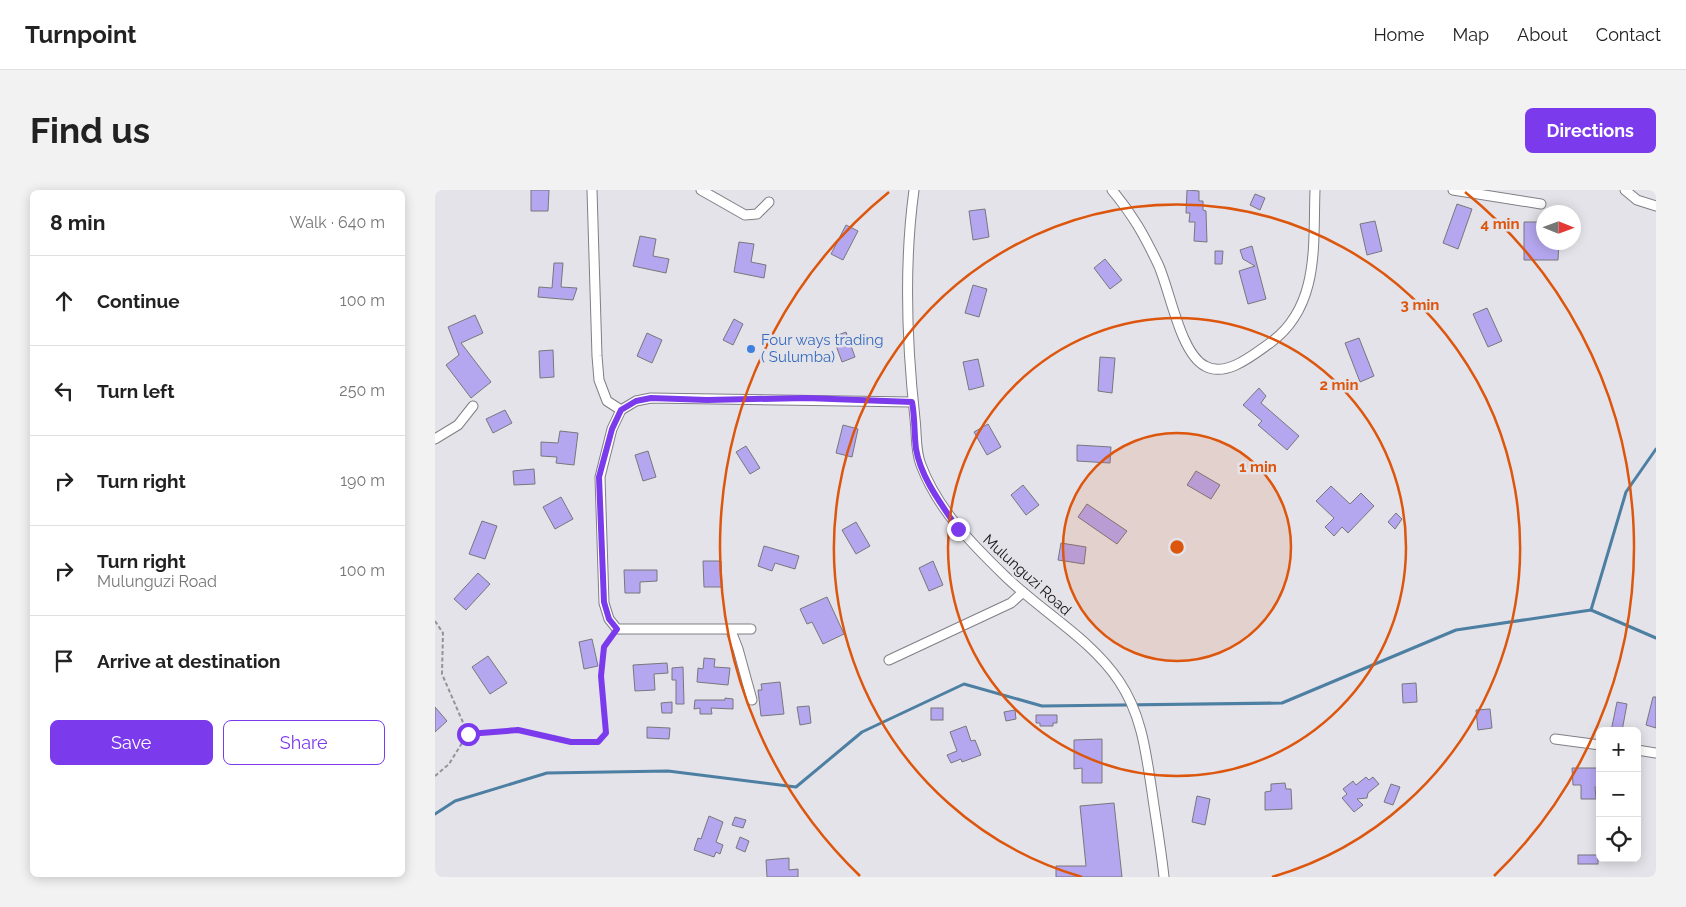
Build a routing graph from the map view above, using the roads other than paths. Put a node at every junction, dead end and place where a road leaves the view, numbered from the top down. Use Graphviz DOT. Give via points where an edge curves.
graph roads {
  1 [pos="592,190"];
  2 [pos="701,190"];
  3 [pos="914,190"];
  4 [pos="1112,190"];
  5 [pos="1315,190"];
  6 [pos="1453,190"];
  7 [pos="1625,190"];
  8 [pos="769,202"];
  9 [pos="1541,204"];
  10 [pos="1656,206"];
  11 [pos="912,402"];
  12 [pos="473,406"];
  13 [pos="621,410"];
  14 [pos="435,439"];
  15 [pos="1022,593"];
  16 [pos="751,629"];
  17 [pos="731,630"];
  18 [pos="889,660"];
  19 [pos="752,700"];
  20 [pos="1555,739"];
  21 [pos="1596,744"];
  22 [pos="1641,751"];
  23 [pos="1656,753"];
  24 [pos="1164,877"];
  1 -- 13 [label="street" via="599,380 607,402"];
  2 -- 8 [label="street" via="745,215 757,214"];
  3 -- 11 [label="street, Mulunguzi Road" via="908,274"];
  4 -- 5 [label="street" via="1134,216 1159,266 1185,345 1205,367 1220,369 1231,368 1271,343 1299,313 1313,266"];
  6 -- 9 [label="street"];
  7 -- 10 [label="street" via="1637,200"];
  11 -- 13 [label="street" via="651,398 636,401"];
  11 -- 15 [label="street, Mulunguzi Road" via="916,448 921,465 944,508 958,529"];
  12 -- 14 [label="street" via="459,425"];
  13 -- 17 [label="street" via="609,435 599,477 604,602 609,619 617,629"];
  15 -- 18 [label="street" via="1011,603"];
  15 -- 24 [label="street, Mulunguzi Road" via="1107,665 1136,713 1145,740"];
  16 -- 17 [label="street"];
  17 -- 19 [label="street"];
  20 -- 21 [label="street"];
  22 -- 23 [label="street"];
}
